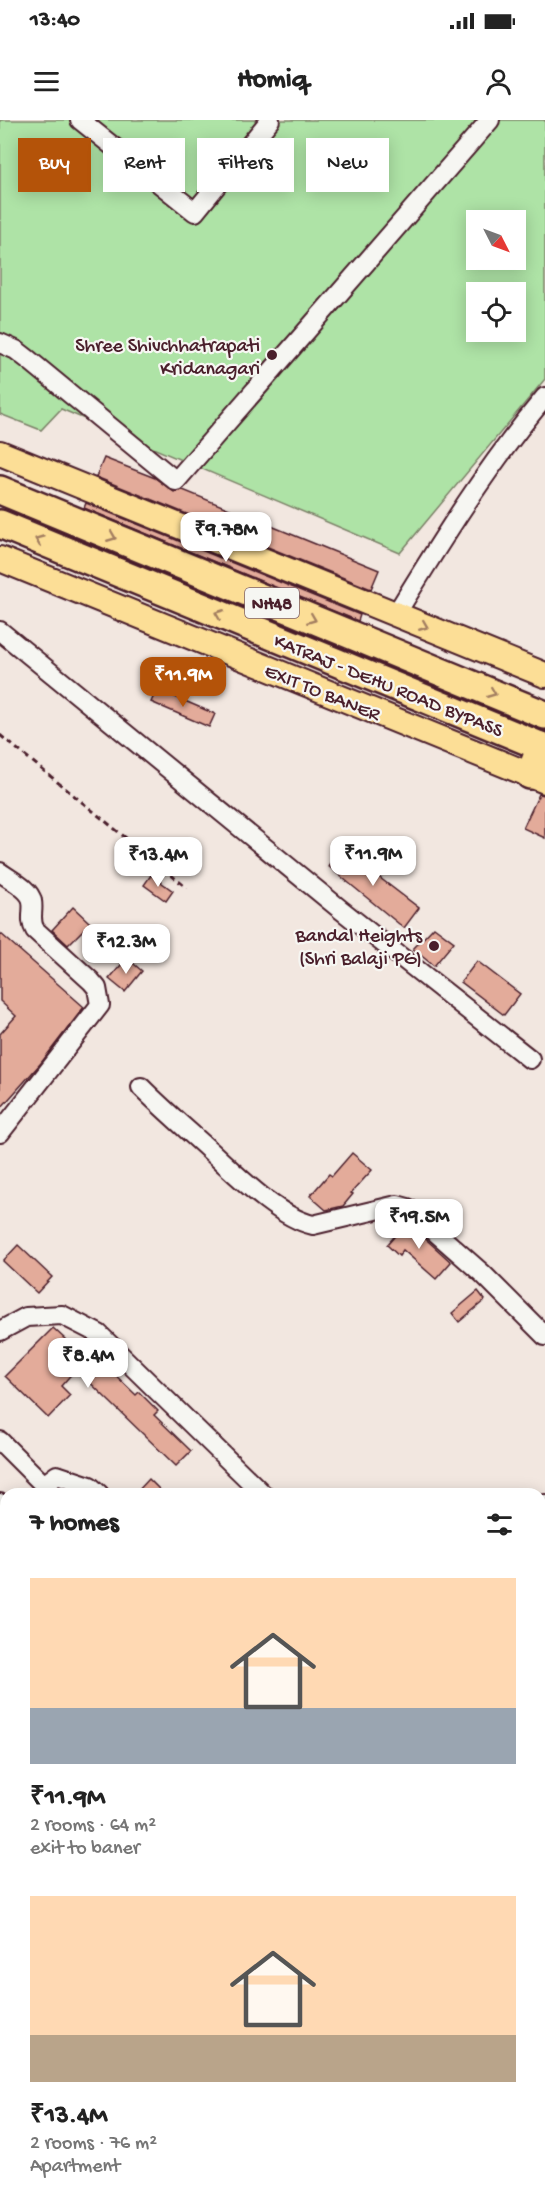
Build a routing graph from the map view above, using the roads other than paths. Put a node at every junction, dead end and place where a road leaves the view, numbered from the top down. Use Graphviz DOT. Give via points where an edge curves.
graph roads {
  1 [pos="80,120"];
  2 [pos="270,120"];
  3 [pos="490,120"];
  4 [pos="0,343"];
  5 [pos="545,397"];
  6 [pos="0,453"];
  7 [pos="0,490"];
  8 [pos="0,524"];
  9 [pos="0,559"];
  10 [pos="396,614"];
  11 [pos="0,631"];
  12 [pos="545,675"];
  13 [pos="545,715"];
  14 [pos="543,747"];
  15 [pos="538,778"];
  16 [pos="0,872"];
  17 [pos="530,1059"];
  18 [pos="141,1087"];
  19 [pos="0,1133"];
  20 [pos="1,1329"];
  21 [pos="545,1336"];
  22 [pos="0,1441"];
  23 [pos="57,1475"];
  24 [pos="51,1488"];
  25 [pos="92,1488"];
  26 [pos="256,1488"];
  1 -- 2 [label="street" via="195,213"];
  3 -- 4 [label="street" via="176,482 29,360"];
  5 -- 10 [label="street" via="514,434 451,525"];
  6 -- 10 [label="main road"];
  7 -- 13 [label="highway, KATRAJ - DEHU ROAD BYPASS / NH48, one-way"];
  14 -- 8 [label="highway, KATRAJ - DEHU ROAD BYPASS / NH48, one-way"];
  9 -- 15 [label="main road, EXIT TO BANER"];
  10 -- 12 [label="main road, one-way"];
  11 -- 17 [label="street"];
  14 -- 15 [label="highway"];
  16 -- 19 [label="street" via="29,894 35,930 91,981 97,988 100,1005"];
  18 -- 21 [label="street" via="231,1170 302,1223 313,1226 397,1204 408,1208"];
  20 -- 26 [label="street" via="26,1317 62,1315 99,1334"];
  22 -- 23 [label="street" via="44,1485"];
  23 -- 24 [label="street"];
  23 -- 25 [label="street"];
}
